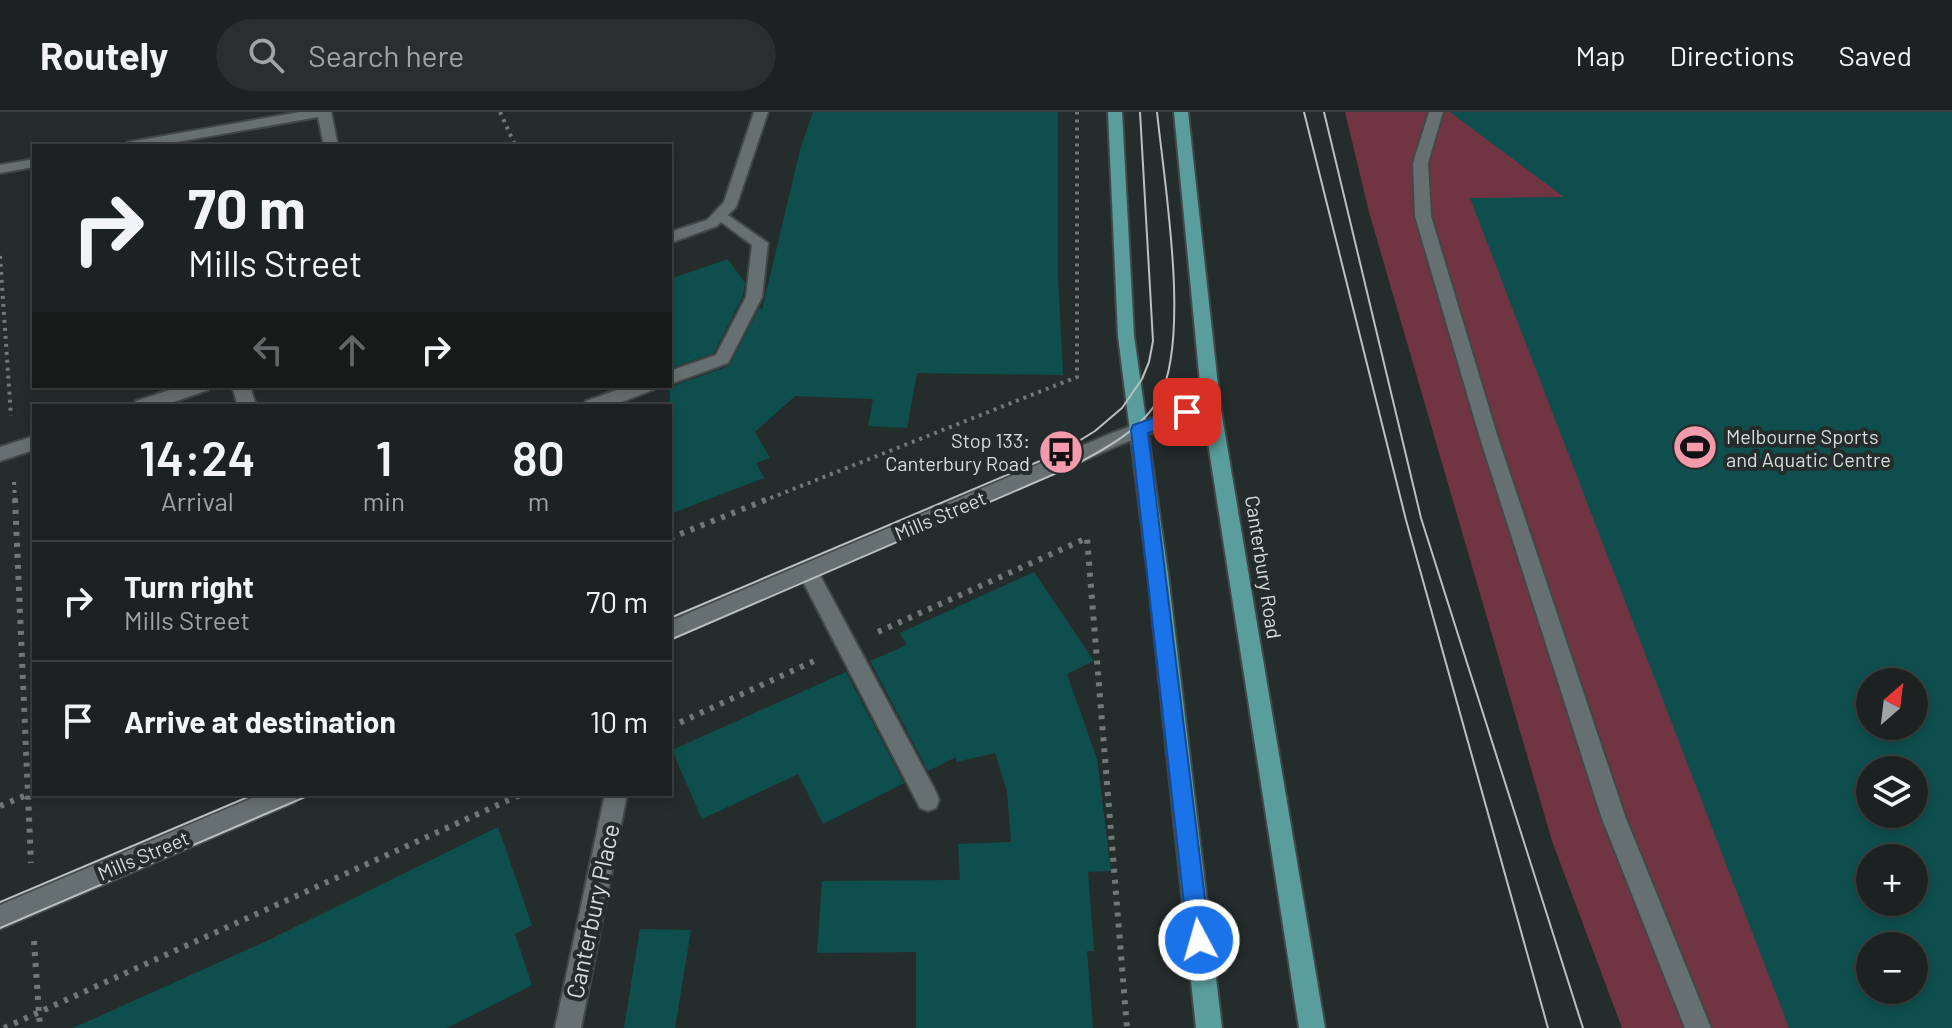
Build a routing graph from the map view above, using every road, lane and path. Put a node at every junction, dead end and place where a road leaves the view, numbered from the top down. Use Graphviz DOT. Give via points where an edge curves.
graph roads {
  1 [pos="324,112"];
  2 [pos="500,112"];
  3 [pos="761,112"];
  4 [pos="1077,112"];
  5 [pos="1115,112"];
  6 [pos="1181,112"];
  7 [pos="1436,112"];
  8 [pos="141,144"];
  9 [pos="331,144"];
  10 [pos="515,144"];
  11 [pos="32,163"];
  12 [pos="0,169"];
  13 [pos="722,216"];
  14 [pos="672,237"];
  15 [pos="0,256"];
  16 [pos="672,377"];
  17 [pos="196,388"];
  18 [pos="642,388"];
  19 [pos="148,404"];
  20 [pos="598,404"];
  21 [pos="1211,404"];
  22 [pos="1139,430"];
  23 [pos="32,444"];
  24 [pos="6,452"];
  25 [pos="672,537"];
  26 [pos="808,572"];
  27 [pos="672,629"];
  28 [pos="848,645"];
  29 [pos="672,726"];
  30 [pos="31,793"];
  31 [pos="282,796"];
  32 [pos="518,796"];
  33 [pos="616,796"];
  34 [pos="928,800"];
  35 [pos="0,806"];
  36 [pos="32,903"];
  37 [pos="0,917"];
  38 [pos="39,1013"];
  39 [pos="4,1028"];
  40 [pos="40,1028"];
  41 [pos="568,1028"];
  42 [pos="1127,1028"];
  43 [pos="1209,1028"];
  44 [pos="1312,1028"];
  45 [pos="1698,1028"];
  1 -- 8 [label="street"];
  1 -- 9 [label="street"];
  2 -- 10 [label="path"];
  3 -- 13 [label="street" via="731,204"];
  4 -- 25 [label="path" via="1077,377"];
  5 -- 22 [label="main road" via="1124,308"];
  6 -- 21 [label="main road, Canterbury Road"];
  7 -- 45 [label="street" via="1419,159 1423,216 1489,438 1613,816"];
  11 -- 12 [label="street"];
  13 -- 14 [label="street"];
  13 -- 16 [label="street" via="760,243 754,297 722,359"];
  15 -- 24 [label="path"];
  17 -- 19 [label="street"];
  18 -- 20 [label="street"];
  21 -- 22 [label="street, Mills Street"];
  21 -- 44 [label="main road, Canterbury Road"];
  22 -- 26 [label="street, Mills Street"];
  22 -- 43 [label="main road"];
  23 -- 24 [label="street"];
  24 -- 30 [label="path"];
  26 -- 27 [label="street, Mills Street"];
  26 -- 28 [label="street"];
  28 -- 29 [label="path"];
  28 -- 34 [label="street"];
  28 -- 42 [label="path" via="1087,538"];
  30 -- 35 [label="path"];
  30 -- 36 [label="path"];
  31 -- 36 [label="street, Mills Street"];
  32 -- 38 [label="path"];
  33 -- 41 [label="street, Canterbury Place"];
  36 -- 37 [label="street, Mills Street"];
  36 -- 38 [label="path"];
  38 -- 39 [label="path"];
  38 -- 40 [label="path"];
}
